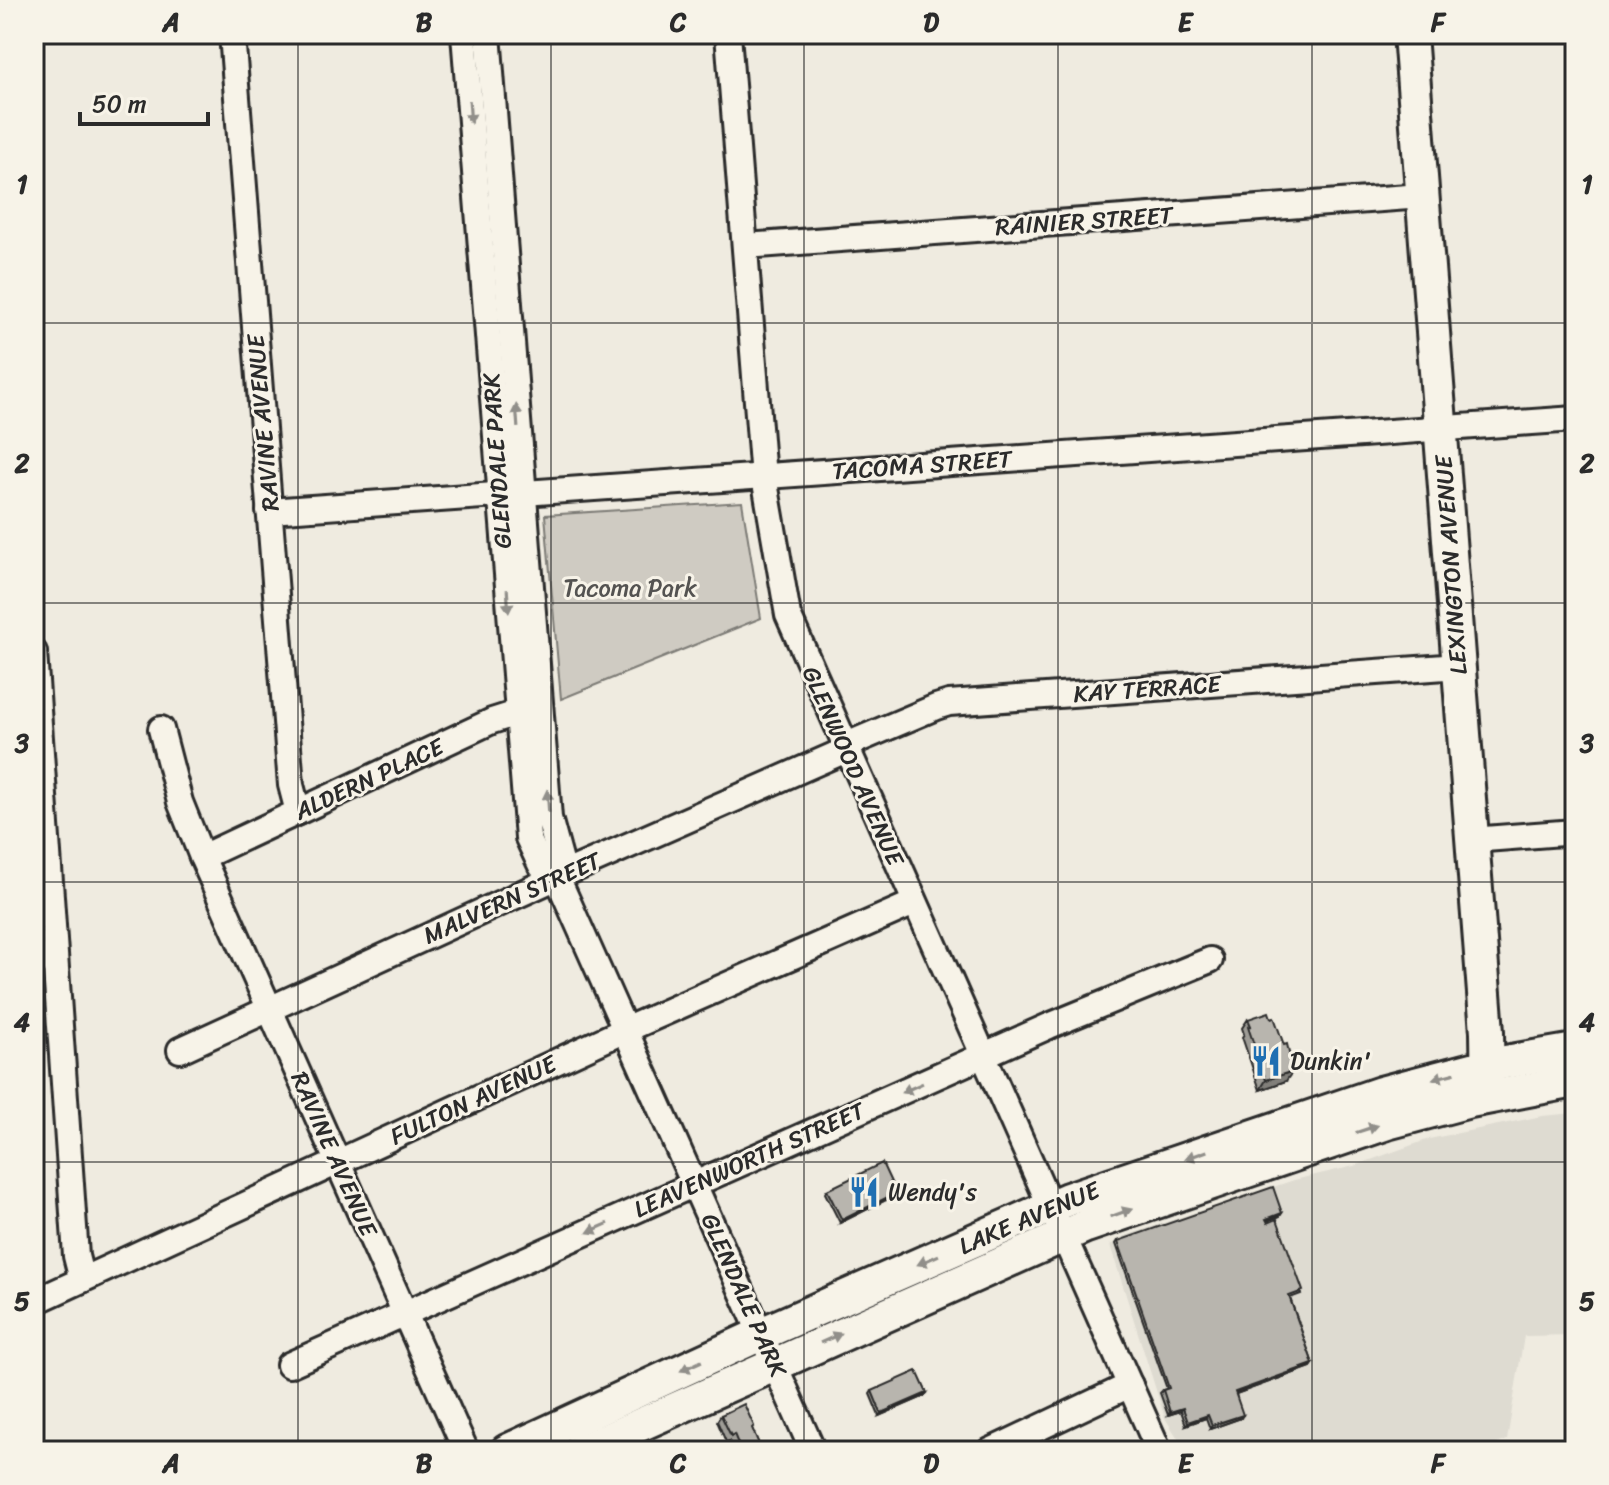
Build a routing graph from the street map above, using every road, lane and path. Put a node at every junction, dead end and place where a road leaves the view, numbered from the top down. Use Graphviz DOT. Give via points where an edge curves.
graph roads {
  1 [pos="232,34"];
  2 [pos="464,34"];
  3 [pos="488,34"];
  4 [pos="728,34"];
  5 [pos="1410,34"];
  6 [pos="1422,196"];
  7 [pos="745,246"];
  8 [pos="1575,419"];
  9 [pos="1440,429"];
  10 [pos="764,477"];
  11 [pos="512,494"];
  12 [pos="269,511"];
  13 [pos="34,652"];
  14 [pos="1459,666"];
  15 [pos="529,714"];
  16 [pos="161,729"];
  17 [pos="845,748"];
  18 [pos="298,812"];
  19 [pos="1575,832"];
  20 [pos="1472,840"];
  21 [pos="202,857"];
  22 [pos="557,877"];
  23 [pos="914,903"];
  24 [pos="1210,960"];
  25 [pos="269,1009"];
  26 [pos="625,1030"];
  27 [pos="180,1050"];
  28 [pos="1575,1050"];
  29 [pos="983,1056"];
  30 [pos="1488,1081"];
  31 [pos="1575,1081"];
  32 [pos="337,1162"];
  33 [pos="694,1184"];
  34 [pos="1056,1221"];
  35 [pos="82,1280"];
  36 [pos="34,1302"];
  37 [pos="405,1315"];
  38 [pos="768,1348"];
  39 [pos="289,1365"];
  40 [pos="1130,1385"];
  41 [pos="466,1451"];
  42 [pos="507,1451"];
  43 [pos="581,1451"];
  44 [pos="813,1451"];
  45 [pos="990,1451"];
  46 [pos="1159,1451"];
  1 -- 12 [label="street, RAVINE AVENUE"];
  2 -- 11 [label="street, GLENDALE PARK, one-way"];
  11 -- 3 [label="street, GLENDALE PARK, one-way"];
  4 -- 7 [label="street, GLENWOOD AVENUE"];
  5 -- 6 [label="main road, LEXINGTON AVENUE"];
  6 -- 7 [label="street, RAINIER STREET"];
  6 -- 9 [label="main road, LEXINGTON AVENUE"];
  7 -- 10 [label="street, GLENWOOD AVENUE"];
  8 -- 9 [label="street, TACOMA STREET"];
  9 -- 10 [label="street, TACOMA STREET"];
  9 -- 14 [label="main road, LEXINGTON AVENUE"];
  10 -- 11 [label="street, TACOMA STREET"];
  10 -- 17 [label="street, GLENWOOD AVENUE" via="788,615"];
  11 -- 12 [label="street, TACOMA STREET"];
  11 -- 15 [label="street, GLENDALE PARK"];
  12 -- 18 [label="street, RAVINE AVENUE" via="291,785"];
  13 -- 35 [label="street" via="76,1256"];
  14 -- 17 [label="street, KAY TERRACE" via="957,702"];
  14 -- 20 [label="main road, LEXINGTON AVENUE"];
  15 -- 18 [label="street, ALDERN PLACE" via="492,721"];
  15 -- 22 [label="street, GLENDALE PARK" via="528,838 541,866"];
  16 -- 21 [label="street, RAVINE AVENUE" via="173,782"];
  17 -- 22 [label="street, MALVERN STREET"];
  17 -- 23 [label="street, GLENWOOD AVENUE"];
  18 -- 21 [label="street, ALDERN PLACE"];
  19 -- 20 [label="street"];
  20 -- 30 [label="main road, LEXINGTON AVENUE"];
  21 -- 25 [label="street, RAVINE AVENUE"];
  22 -- 25 [label="street, MALVERN STREET"];
  22 -- 26 [label="street, GLENDALE PARK"];
  23 -- 26 [label="street, FULTON AVENUE"];
  23 -- 29 [label="street, GLENWOOD AVENUE"];
  24 -- 29 [label="street, LEAVENWORTH STREET"];
  25 -- 27 [label="street, MALVERN STREET"];
  25 -- 32 [label="street, RAVINE AVENUE"];
  26 -- 32 [label="street, FULTON AVENUE"];
  26 -- 33 [label="street, GLENDALE PARK"];
  28 -- 30 [label="main road, LAKE AVENUE"];
  29 -- 33 [label="street, LEAVENWORTH STREET, one-way"];
  29 -- 34 [label="street, GLENWOOD AVENUE"];
  30 -- 31 [label="main road, LAKE AVENUE"];
  30 -- 34 [label="main road, LAKE AVENUE" via="1359,1132"];
  32 -- 35 [label="street, FULTON AVENUE"];
  32 -- 37 [label="street, RAVINE AVENUE"];
  33 -- 37 [label="street, LEAVENWORTH STREET, one-way"];
  33 -- 38 [label="street, GLENDALE PARK"];
  34 -- 38 [label="main road, LAKE AVENUE"];
  34 -- 40 [label="street, GLENWOOD AVENUE"];
  35 -- 36 [label="street, FULTON AVENUE"];
  37 -- 39 [label="street, LEAVENWORTH STREET"];
  37 -- 41 [label="street, RAVINE AVENUE"];
  38 -- 42 [label="main road, LAKE AVENUE, one-way"];
  38 -- 43 [label="main road, LAKE AVENUE"];
  38 -- 44 [label="street, GLENDALE PARK"];
  40 -- 45 [label="street"];
  40 -- 46 [label="street, GLENWOOD AVENUE"];
}
